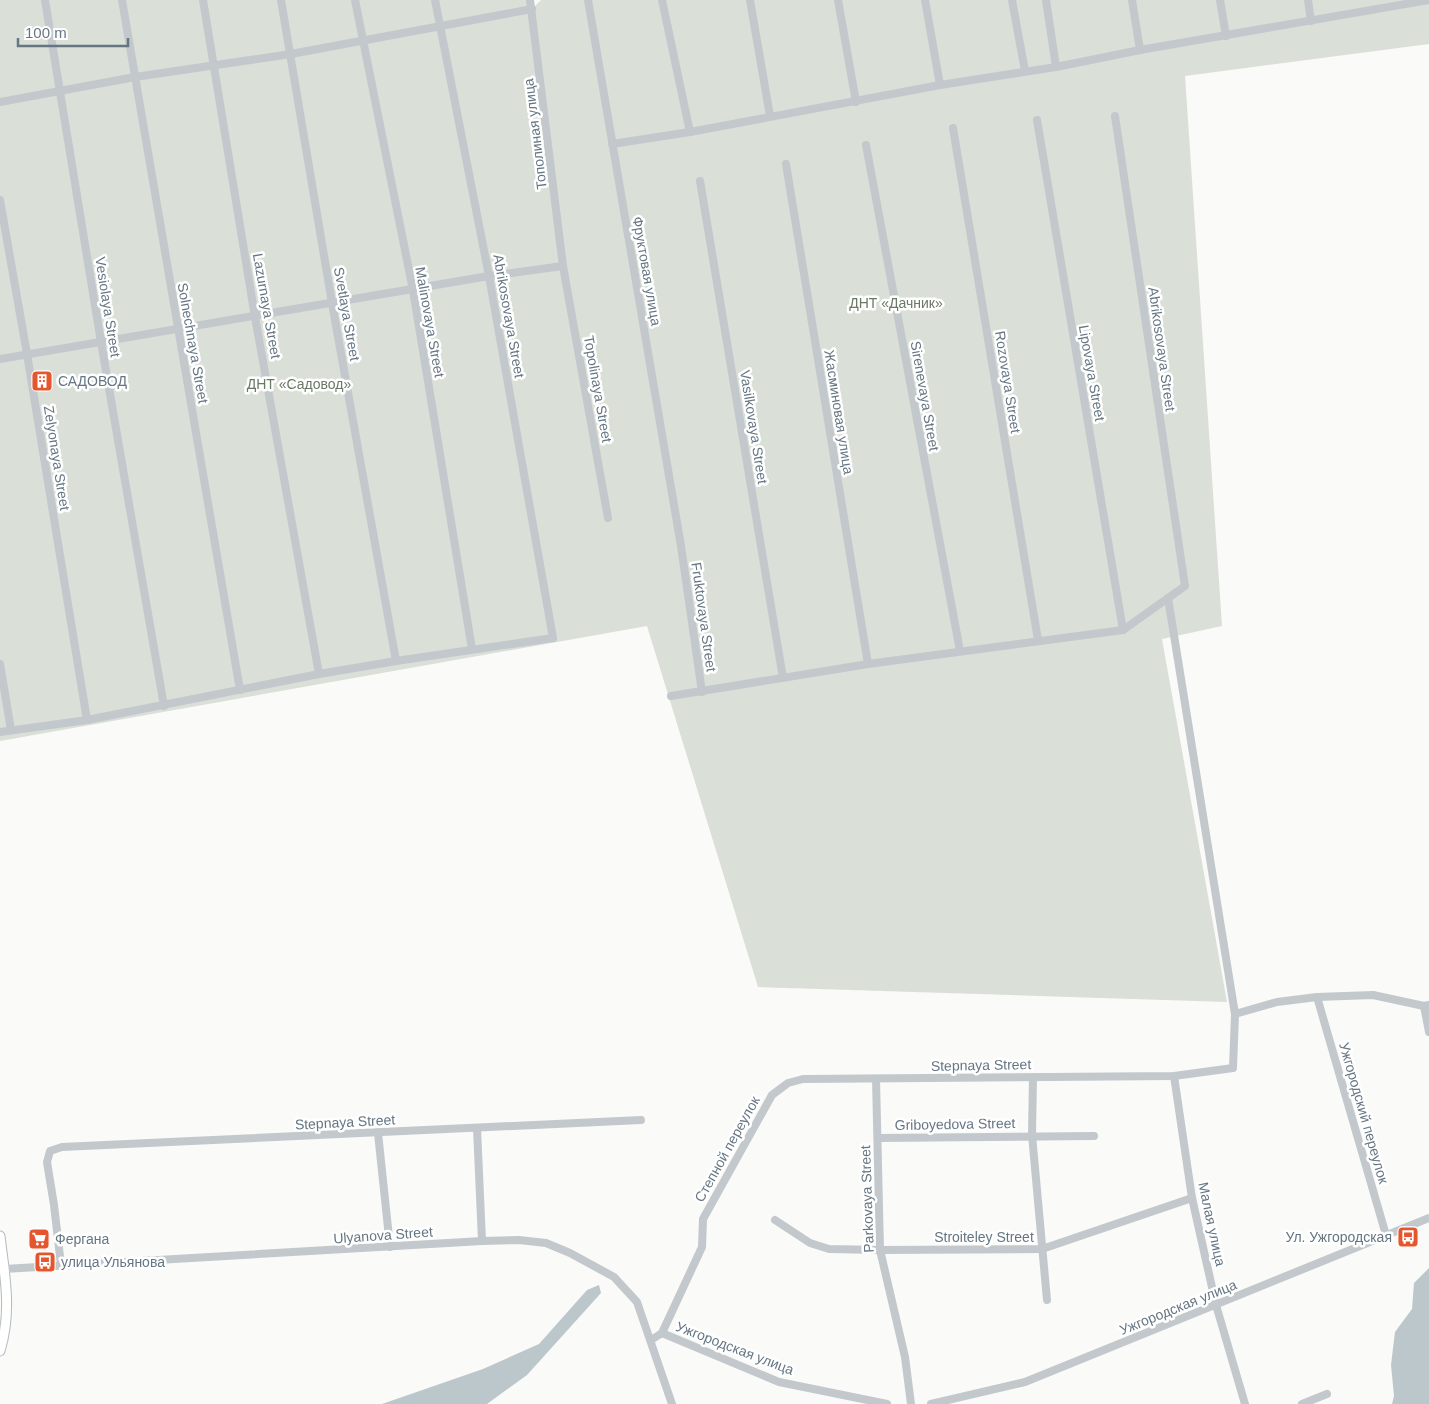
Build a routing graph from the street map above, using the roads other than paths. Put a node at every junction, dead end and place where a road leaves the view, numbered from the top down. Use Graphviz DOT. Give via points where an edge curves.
graph roads {
  1 [pos="45,0"];
  2 [pos="122,0"];
  3 [pos="203,0"];
  4 [pos="281,0"];
  5 [pos="355,0"];
  6 [pos="435,0"];
  7 [pos="530,0"];
  8 [pos="588,0"];
  9 [pos="662,0"];
  10 [pos="750,0"];
  11 [pos="838,0"];
  12 [pos="925,0"];
  13 [pos="1012,0"];
  14 [pos="1046,0"];
  15 [pos="1132,0"];
  16 [pos="1220,0"];
  17 [pos="1308,0"];
  18 [pos="1429,0"];
  19 [pos="1394,3"];
  20 [pos="532,9"];
  21 [pos="1311,21"];
  22 [pos="440,27"];
  23 [pos="1226,36"];
  24 [pos="362,39"];
  25 [pos="1140,50"];
  26 [pos="291,54"];
  27 [pos="215,66"];
  28 [pos="1056,67"];
  29 [pos="1025,71"];
  30 [pos="135,77"];
  31 [pos="940,85"];
  32 [pos="60,91"];
  33 [pos="0,102"];
  34 [pos="856,102"];
  35 [pos="770,116"];
  36 [pos="1115,116"];
  37 [pos="1037,120"];
  38 [pos="953,128"];
  39 [pos="690,132"];
  40 [pos="612,144"];
  41 [pos="866,145"];
  42 [pos="786,164"];
  43 [pos="700,181"];
  44 [pos="0,200"];
  45 [pos="563,266"];
  46 [pos="490,276"];
  47 [pos="413,290"];
  48 [pos="332,303"];
  49 [pos="255,317"];
  50 [pos="178,330"];
  51 [pos="101,342"];
  52 [pos="28,354"];
  53 [pos="0,359"];
  54 [pos="608,518"];
  55 [pos="1168,598"];
  56 [pos="1123,630"];
  57 [pos="1038,640"];
  58 [pos="472,649"];
  59 [pos="960,651"];
  60 [pos="396,661"];
  61 [pos="0,664"];
  62 [pos="868,664"];
  63 [pos="319,674"];
  64 [pos="783,678"];
  65 [pos="240,690"];
  66 [pos="702,692"];
  67 [pos="671,696"];
  68 [pos="164,706"];
  69 [pos="87,720"];
  70 [pos="11,730"];
  71 [pos="0,732"];
  72 [pos="1317,997"];
  73 [pos="1426,1005"];
  74 [pos="1235,1014"];
  75 [pos="1429,1032"];
  76 [pos="1174,1076"];
  77 [pos="1033,1077"];
  78 [pos="876,1079"];
  79 [pos="788,1083"];
  80 [pos="641,1120"];
  81 [pos="477,1128"];
  82 [pos="378,1133"];
  83 [pos="1032,1135"];
  84 [pos="1094,1136"];
  85 [pos="878,1138"];
  86 [pos="1192,1198"];
  87 [pos="1429,1218"];
  88 [pos="775,1220"];
  89 [pos="1386,1235"];
  90 [pos="0,1236"];
  91 [pos="482,1241"];
  92 [pos="390,1247"];
  93 [pos="1042,1249"];
  94 [pos="880,1250"];
  95 [pos="61,1265"];
  96 [pos="2,1268"];
  97 [pos="1047,1300"];
  98 [pos="1216,1306"];
  99 [pos="662,1333"];
  100 [pos="651,1340"];
  101 [pos="0,1351"];
  102 [pos="1327,1394"];
  103 [pos="672,1404"];
  104 [pos="887,1404"];
  105 [pos="912,1404"];
  106 [pos="931,1404"];
  107 [pos="1246,1404"];
  108 [pos="1302,1404"];
  1 -- 32 [label="street, Vesiolaya Street"];
  2 -- 30 [label="street, Solnechnaya Street"];
  3 -- 27 [label="street, Lazurnaya Street"];
  4 -- 26 [label="street, Svetlaya Street"];
  5 -- 24 [label="street, Malinovaya Street"];
  6 -- 22 [label="street, Abrikosovaya Street"];
  7 -- 20 [label="street, Тополиная улица"];
  8 -- 40 [label="street"];
  9 -- 39 [label="street"];
  10 -- 35 [label="street"];
  11 -- 34 [label="street"];
  12 -- 31 [label="street"];
  13 -- 29 [label="street"];
  14 -- 28 [label="street"];
  15 -- 25 [label="street"];
  16 -- 23 [label="street"];
  17 -- 21 [label="street"];
  18 -- 19 [label="street"];
  19 -- 21 [label="street"];
  20 -- 22 [label="street"];
  20 -- 45 [label="street, Тополиная улица"];
  21 -- 23 [label="street"];
  22 -- 24 [label="street"];
  22 -- 46 [label="street, Abrikosovaya Street"];
  23 -- 25 [label="street"];
  24 -- 26 [label="street"];
  24 -- 47 [label="street, Malinovaya Street"];
  25 -- 28 [label="street"];
  26 -- 27 [label="street"];
  26 -- 48 [label="street, Svetlaya Street"];
  27 -- 30 [label="street"];
  27 -- 49 [label="street, Lazurnaya Street"];
  28 -- 29 [label="street"];
  29 -- 31 [label="street"];
  30 -- 32 [label="street"];
  30 -- 50 [label="street, Solnechnaya Street"];
  31 -- 34 [label="street"];
  32 -- 33 [label="street"];
  32 -- 51 [label="street, Vesiolaya Street"];
  34 -- 35 [label="street"];
  35 -- 39 [label="street"];
  36 -- 55 [label="street, Abrikosovaya Street" via="1185,586"];
  37 -- 56 [label="street, Lipovaya Street"];
  38 -- 57 [label="street, Rozovaya Street"];
  39 -- 40 [label="street"];
  40 -- 66 [label="street, Fruktovaya Street" via="682,546"];
  41 -- 59 [label="street, Sirenevaya Street"];
  42 -- 62 [label="street, Жасминовая улица"];
  43 -- 64 [label="street, Vasilkovaya Street"];
  44 -- 52 [label="street, Zelyonaya Street"];
  45 -- 46 [label="street"];
  45 -- 54 [label="street, Topolinaya Street"];
  46 -- 47 [label="street"];
  46 -- 58 [label="street, Abrikosovaya Street" via="553,638"];
  47 -- 48 [label="street"];
  47 -- 58 [label="street, Malinovaya Street"];
  48 -- 49 [label="street"];
  48 -- 60 [label="street, Svetlaya Street"];
  49 -- 50 [label="street"];
  49 -- 63 [label="street, Lazurnaya Street"];
  50 -- 51 [label="street"];
  50 -- 65 [label="street, Solnechnaya Street"];
  51 -- 52 [label="street"];
  51 -- 68 [label="street, Vesiolaya Street"];
  52 -- 53 [label="street"];
  52 -- 69 [label="street, Zelyonaya Street"];
  55 -- 56 [label="street"];
  55 -- 74 [label="street"];
  56 -- 57 [label="street"];
  57 -- 59 [label="street"];
  58 -- 60 [label="street"];
  59 -- 62 [label="street"];
  60 -- 63 [label="street"];
  61 -- 70 [label="street"];
  62 -- 64 [label="street"];
  63 -- 65 [label="street"];
  64 -- 66 [label="street"];
  65 -- 68 [label="street"];
  66 -- 67 [label="street"];
  68 -- 69 [label="street"];
  69 -- 70 [label="street"];
  70 -- 71 [label="street"];
  72 -- 73 [label="street" via="1373,995"];
  72 -- 74 [label="street" via="1277,1002"];
  72 -- 89 [label="street, Ужгородский переулок"];
  73 -- 75 [label="street"];
  74 -- 76 [label="street, Stepnaya Street" via="1233,1068"];
  76 -- 77 [label="street, Stepnaya Street"];
  76 -- 86 [label="street, Малая улица"];
  77 -- 78 [label="street, Stepnaya Street"];
  77 -- 83 [label="street, Griboyedova Street"];
  78 -- 79 [label="street, Stepnaya Street" via="803,1079"];
  78 -- 85 [label="street, Parkovaya Street"];
  79 -- 99 [label="street, Степной переулок" via="772,1095 703,1219 702,1247"];
  80 -- 81 [label="street, Stepnaya Street"];
  81 -- 82 [label="street, Stepnaya Street"];
  81 -- 91 [label="street"];
  82 -- 92 [label="street"];
  82 -- 95 [label="street, Stepnaya Street" via="62,1146 50,1151 47,1162"];
  83 -- 84 [label="street, Griboyedova Street"];
  83 -- 85 [label="street, Griboyedova Street"];
  83 -- 93 [label="street, Griboyedova Street"];
  85 -- 94 [label="street, Parkovaya Street"];
  86 -- 93 [label="street, Stroiteley Street"];
  86 -- 98 [label="street, Малая улица"];
  87 -- 89 [label="street, Ужгородская улица"];
  88 -- 94 [label="street, Stroiteley Street" via="810,1243 829,1249"];
  89 -- 98 [label="street, Ужгородская улица"];
  90 -- 96 [label="main road"];
  91 -- 92 [label="street, Ulyanova Street"];
  91 -- 100 [label="street, Ulyanova Street" via="546,1242 614,1277 637,1302"];
  92 -- 95 [label="street, Ulyanova Street"];
  93 -- 94 [label="street, Stroiteley Street"];
  93 -- 97 [label="street, Griboyedova Street"];
  94 -- 105 [label="street, Parkovaya Street" via="905,1358"];
  95 -- 96 [label="street, Ulyanova Street"];
  96 -- 101 [label="main road" via="8,1308"];
  98 -- 106 [label="street, Ужгородская улица" via="1026,1382"];
  98 -- 107 [label="street, Малая улица"];
  99 -- 100 [label="street"];
  99 -- 104 [label="street, Ужгородская улица" via="779,1382"];
  100 -- 103 [label="street, Ulyanova Street"];
  102 -- 108 [label="street"];
}
